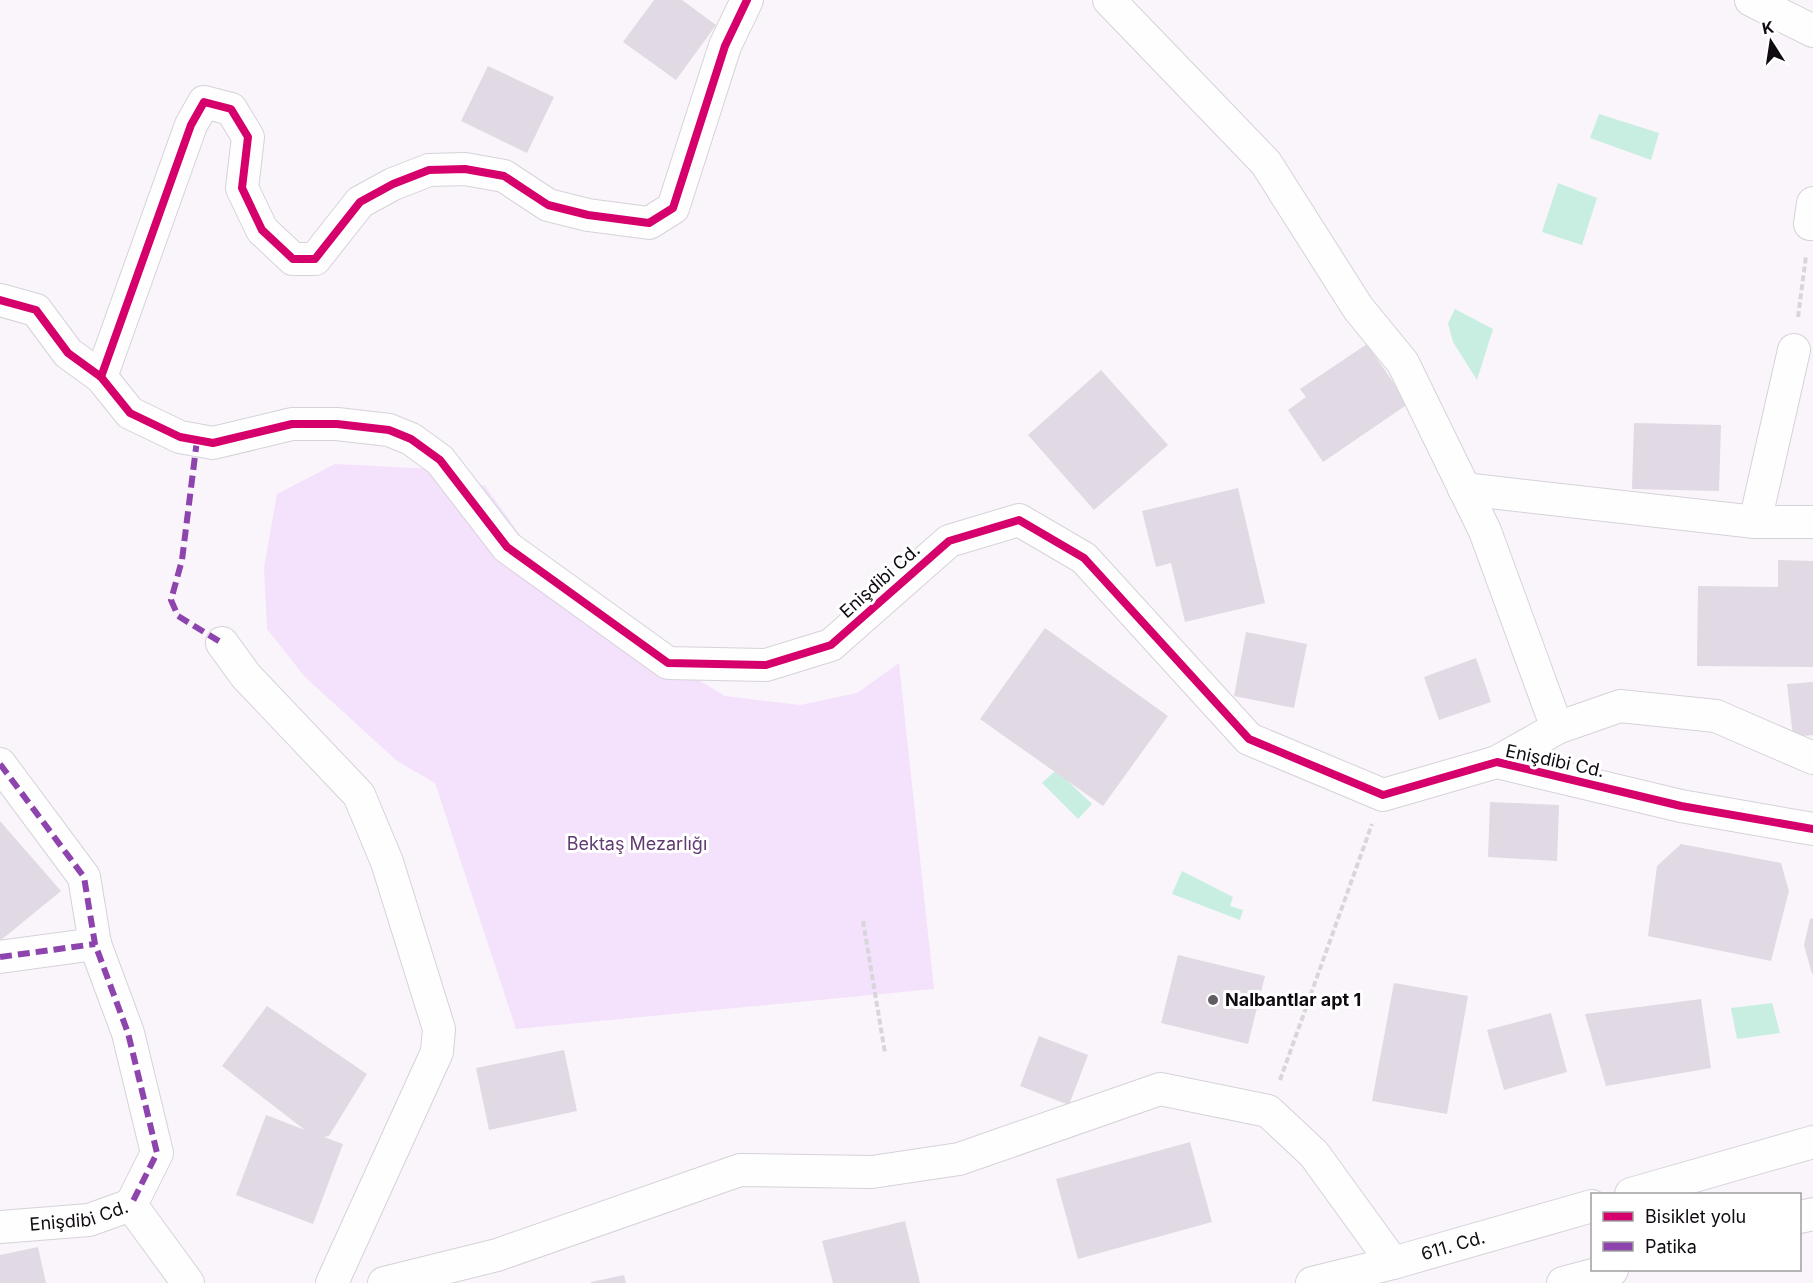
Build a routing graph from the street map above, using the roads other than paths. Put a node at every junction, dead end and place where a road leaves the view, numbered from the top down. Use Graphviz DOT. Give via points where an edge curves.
graph roads {
  1 [pos="747,0"];
  2 [pos="1108,0"];
  3 [pos="1751,0"];
  4 [pos="1813,32"];
  5 [pos="0,300"];
  6 [pos="1794,350"];
  7 [pos="100,377"];
  8 [pos="1464,489"];
  9 [pos="1755,522"];
  10 [pos="1813,522"];
  11 [pos="222,643"];
  12 [pos="1557,728"];
  13 [pos="1813,758"];
  14 [pos="1497,762"];
  15 [pos="0,764"];
  16 [pos="1813,829"];
  17 [pos="95,944"];
  18 [pos="0,957"];
  19 [pos="1813,1142"];
  20 [pos="1634,1193"];
  21 [pos="131,1205"];
  22 [pos="1591,1207"];
  23 [pos="0,1227"];
  24 [pos="1393,1263"];
  25 [pos="1605,1271"];
  26 [pos="188,1283"];
  27 [pos="332,1283"];
  28 [pos="384,1283"];
  29 [pos="1312,1283"];
  30 [pos="1563,1283"];
  1 -- 7 [label="street" via="725,46 673,208 649,223 548,205 504,176 465,169 429,170 360,202 315,259 293,259 262,230 242,188 248,137 231,109 204,102 191,125"];
  2 -- 8 [label="street" via="1266,163 1358,308 1403,363"];
  3 -- 4 [label="street"];
  5 -- 7 [label="street, Enişdibi Cd." via="36,310 68,353"];
  6 -- 9 [label="street"];
  7 -- 14 [label="street, Enişdibi Cd." via="130,413 180,437 213,443 292,424 337,424 389,430 411,439 440,460 507,547 668,663 766,665 831,645 949,541 1019,520 1084,558 1249,739 1383,795"];
  8 -- 9 [label="street"];
  8 -- 12 [label="street" via="1485,531"];
  9 -- 10 [label="street"];
  11 -- 27 [label="street" via="246,676 359,795 387,862 439,1029 437,1052"];
  12 -- 13 [label="street, Enişdibi Cd." via="1620,706 1716,716"];
  12 -- 14 [label="street, Enişdibi Cd."];
  14 -- 16 [label="street, Enişdibi Cd." via="1681,806"];
  15 -- 17 [label="street" via="84,877"];
  17 -- 18 [label="street"];
  17 -- 21 [label="street" via="128,1034 157,1153"];
  19 -- 20 [label="street"];
  21 -- 23 [label="street, Enişdibi Cd." via="88,1220"];
  21 -- 26 [label="street, Enişdibi Cd."];
  22 -- 24 [label="street, 611. Cd."];
  24 -- 28 [label="street" via="1314,1154 1269,1111 1160,1089 959,1159 872,1172 740,1170 497,1255"];
  24 -- 29 [label="street, 611. Cd."];
  25 -- 30 [label="street"];
}
